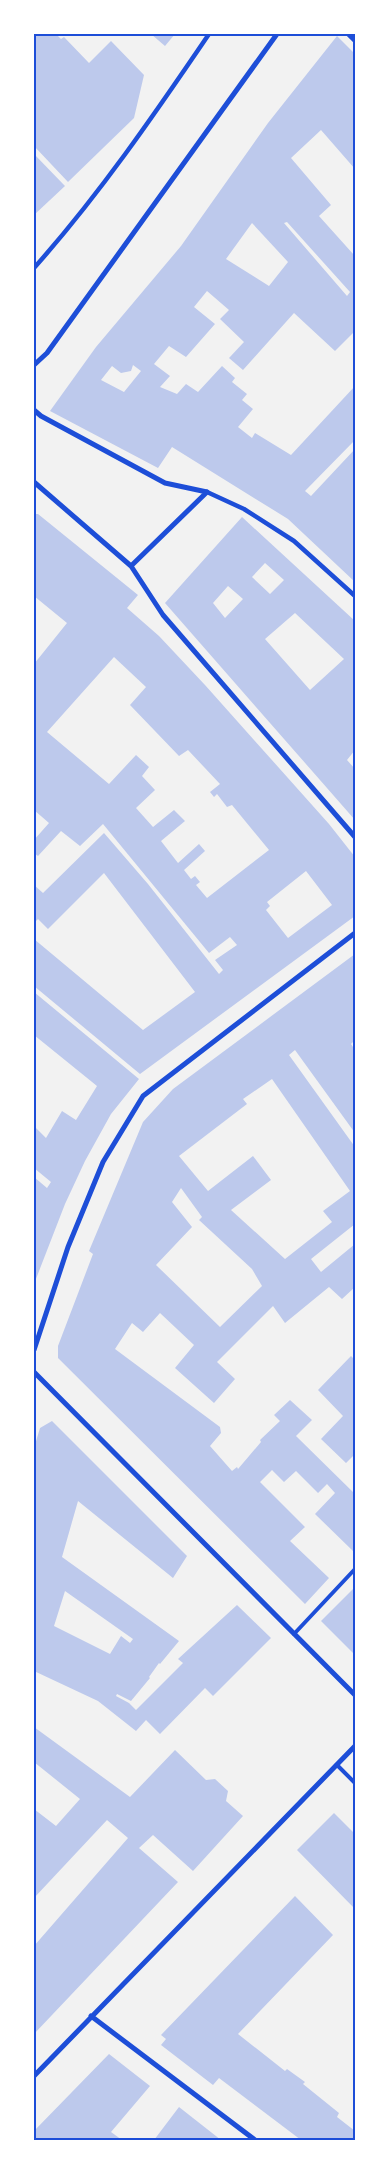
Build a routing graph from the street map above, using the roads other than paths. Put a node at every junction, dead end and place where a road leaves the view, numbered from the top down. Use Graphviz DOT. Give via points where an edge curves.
graph roads {
  1 [pos="209,34"];
  2 [pos="277,34"];
  3 [pos="348,34"];
  4 [pos="355,41"];
  5 [pos="34,268"];
  6 [pos="34,365"];
  7 [pos="34,410"];
  8 [pos="34,482"];
  9 [pos="207,492"];
  10 [pos="131,566"];
  11 [pos="355,596"];
  12 [pos="355,837"];
  13 [pos="355,933"];
  14 [pos="34,1350"];
  15 [pos="34,1372"];
  16 [pos="355,1569"];
  17 [pos="294,1634"];
  18 [pos="355,1695"];
  19 [pos="355,1746"];
  20 [pos="337,1765"];
  21 [pos="355,1783"];
  22 [pos="91,2016"];
  23 [pos="34,2076"];
  24 [pos="254,2140"];
  1 -- 5 [label="street" via="137,140"];
  2 -- 6 [label="street" via="47,353"];
  3 -- 4 [label="street"];
  7 -- 9 [label="street" via="165,482"];
  8 -- 10 [label="street"];
  9 -- 10 [label="street"];
  9 -- 11 [label="street" via="244,509 294,541"];
  10 -- 12 [label="street" via="163,615"];
  13 -- 14 [label="street" via="143,1096 103,1162 68,1247"];
  15 -- 17 [label="street"];
  16 -- 17 [label="lane"];
  17 -- 18 [label="street"];
  19 -- 20 [label="street"];
  20 -- 21 [label="lane"];
  20 -- 22 [label="street"];
  22 -- 23 [label="street"];
  22 -- 24 [label="street"];
}
